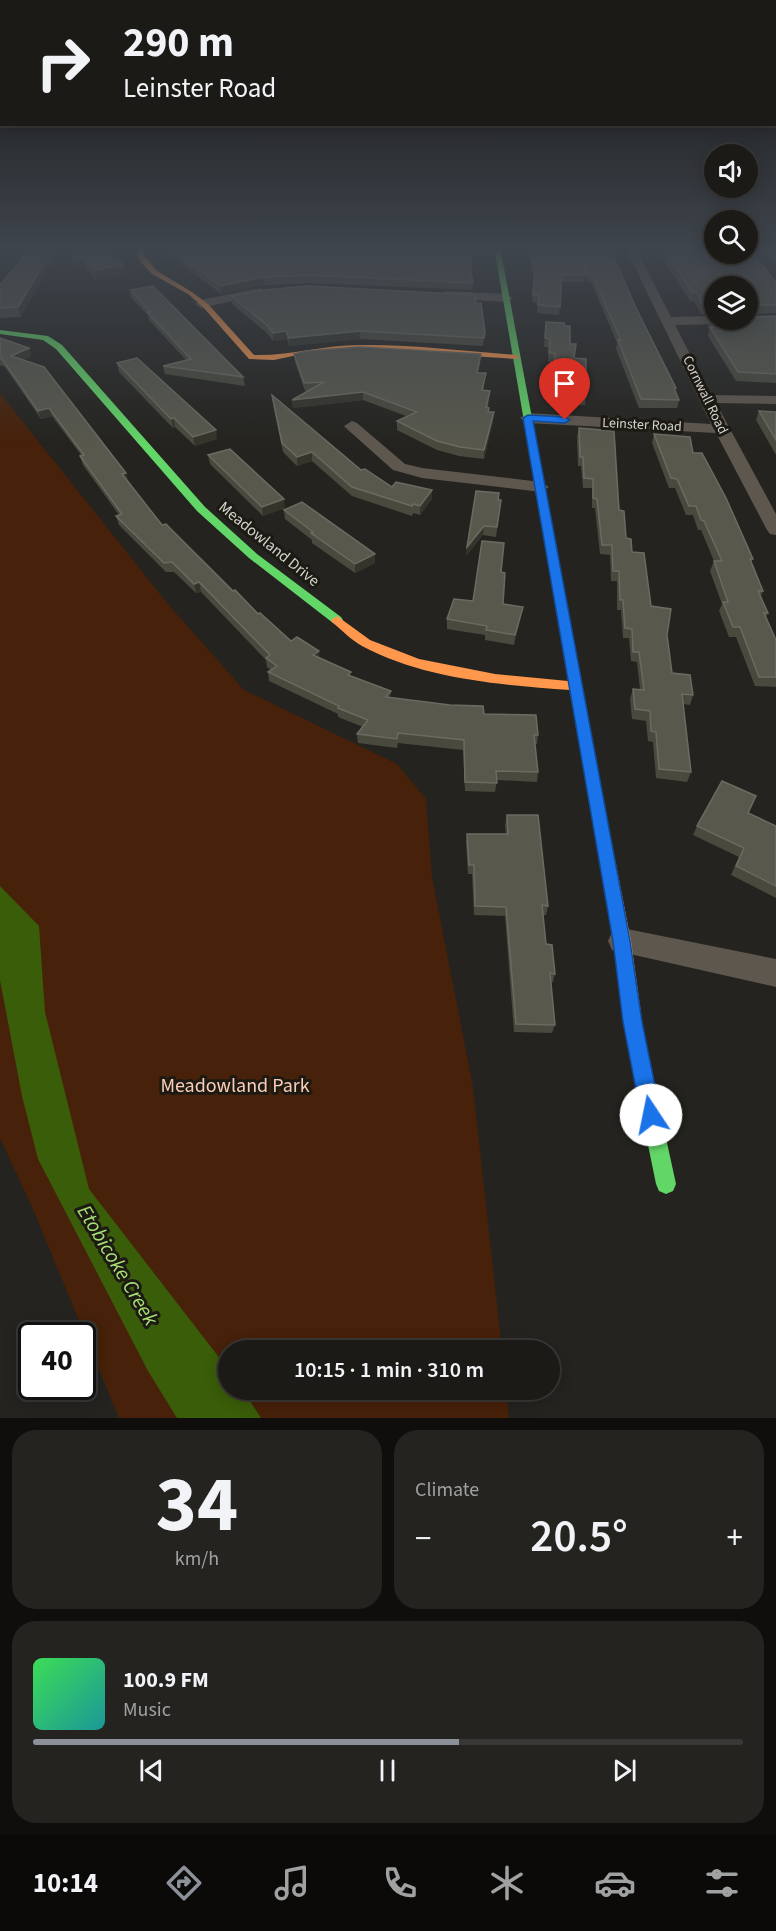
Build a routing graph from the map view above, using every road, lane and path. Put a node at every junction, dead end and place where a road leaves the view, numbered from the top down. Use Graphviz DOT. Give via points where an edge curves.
graph roads {
  1 [pos="210,313"];
  2 [pos="509,313"];
  3 [pos="664,313"];
  4 [pos="776,319"];
  5 [pos="668,321"];
  6 [pos="0,332"];
  7 [pos="516,357"];
  8 [pos="706,399"];
  9 [pos="776,399"];
  10 [pos="528,418"];
  11 [pos="352,426"];
  12 [pos="721,429"];
  13 [pos="541,487"];
  14 [pos="770,510"];
  15 [pos="776,530"];
  16 [pos="575,686"];
  17 [pos="622,941"];
  18 [pos="776,973"];
  19 [pos="666,1184"];
  1 -- 7 [label="street" via="252,357 262,359 360,347"];
  2 -- 7 [label="street"];
  3 -- 5 [label="street, Cornwall Road"];
  4 -- 5 [label="street"];
  5 -- 8 [label="street, Cornwall Road"];
  6 -- 16 [label="street, Meadowland Drive" via="32,335 59,347 201,509 253,556 365,642 437,668 514,682"];
  7 -- 10 [label="street"];
  8 -- 9 [label="street"];
  8 -- 12 [label="street, Cornwall Road"];
  10 -- 12 [label="street, Leinster Road"];
  10 -- 13 [label="street"];
  11 -- 13 [label="street" via="399,467"];
  12 -- 14 [label="street, Cornwall Road"];
  13 -- 16 [label="street"];
  14 -- 15 [label="street, Cornwall Road"];
  16 -- 17 [label="street"];
  17 -- 18 [label="street"];
  17 -- 19 [label="street" via="632,1022"];
}
